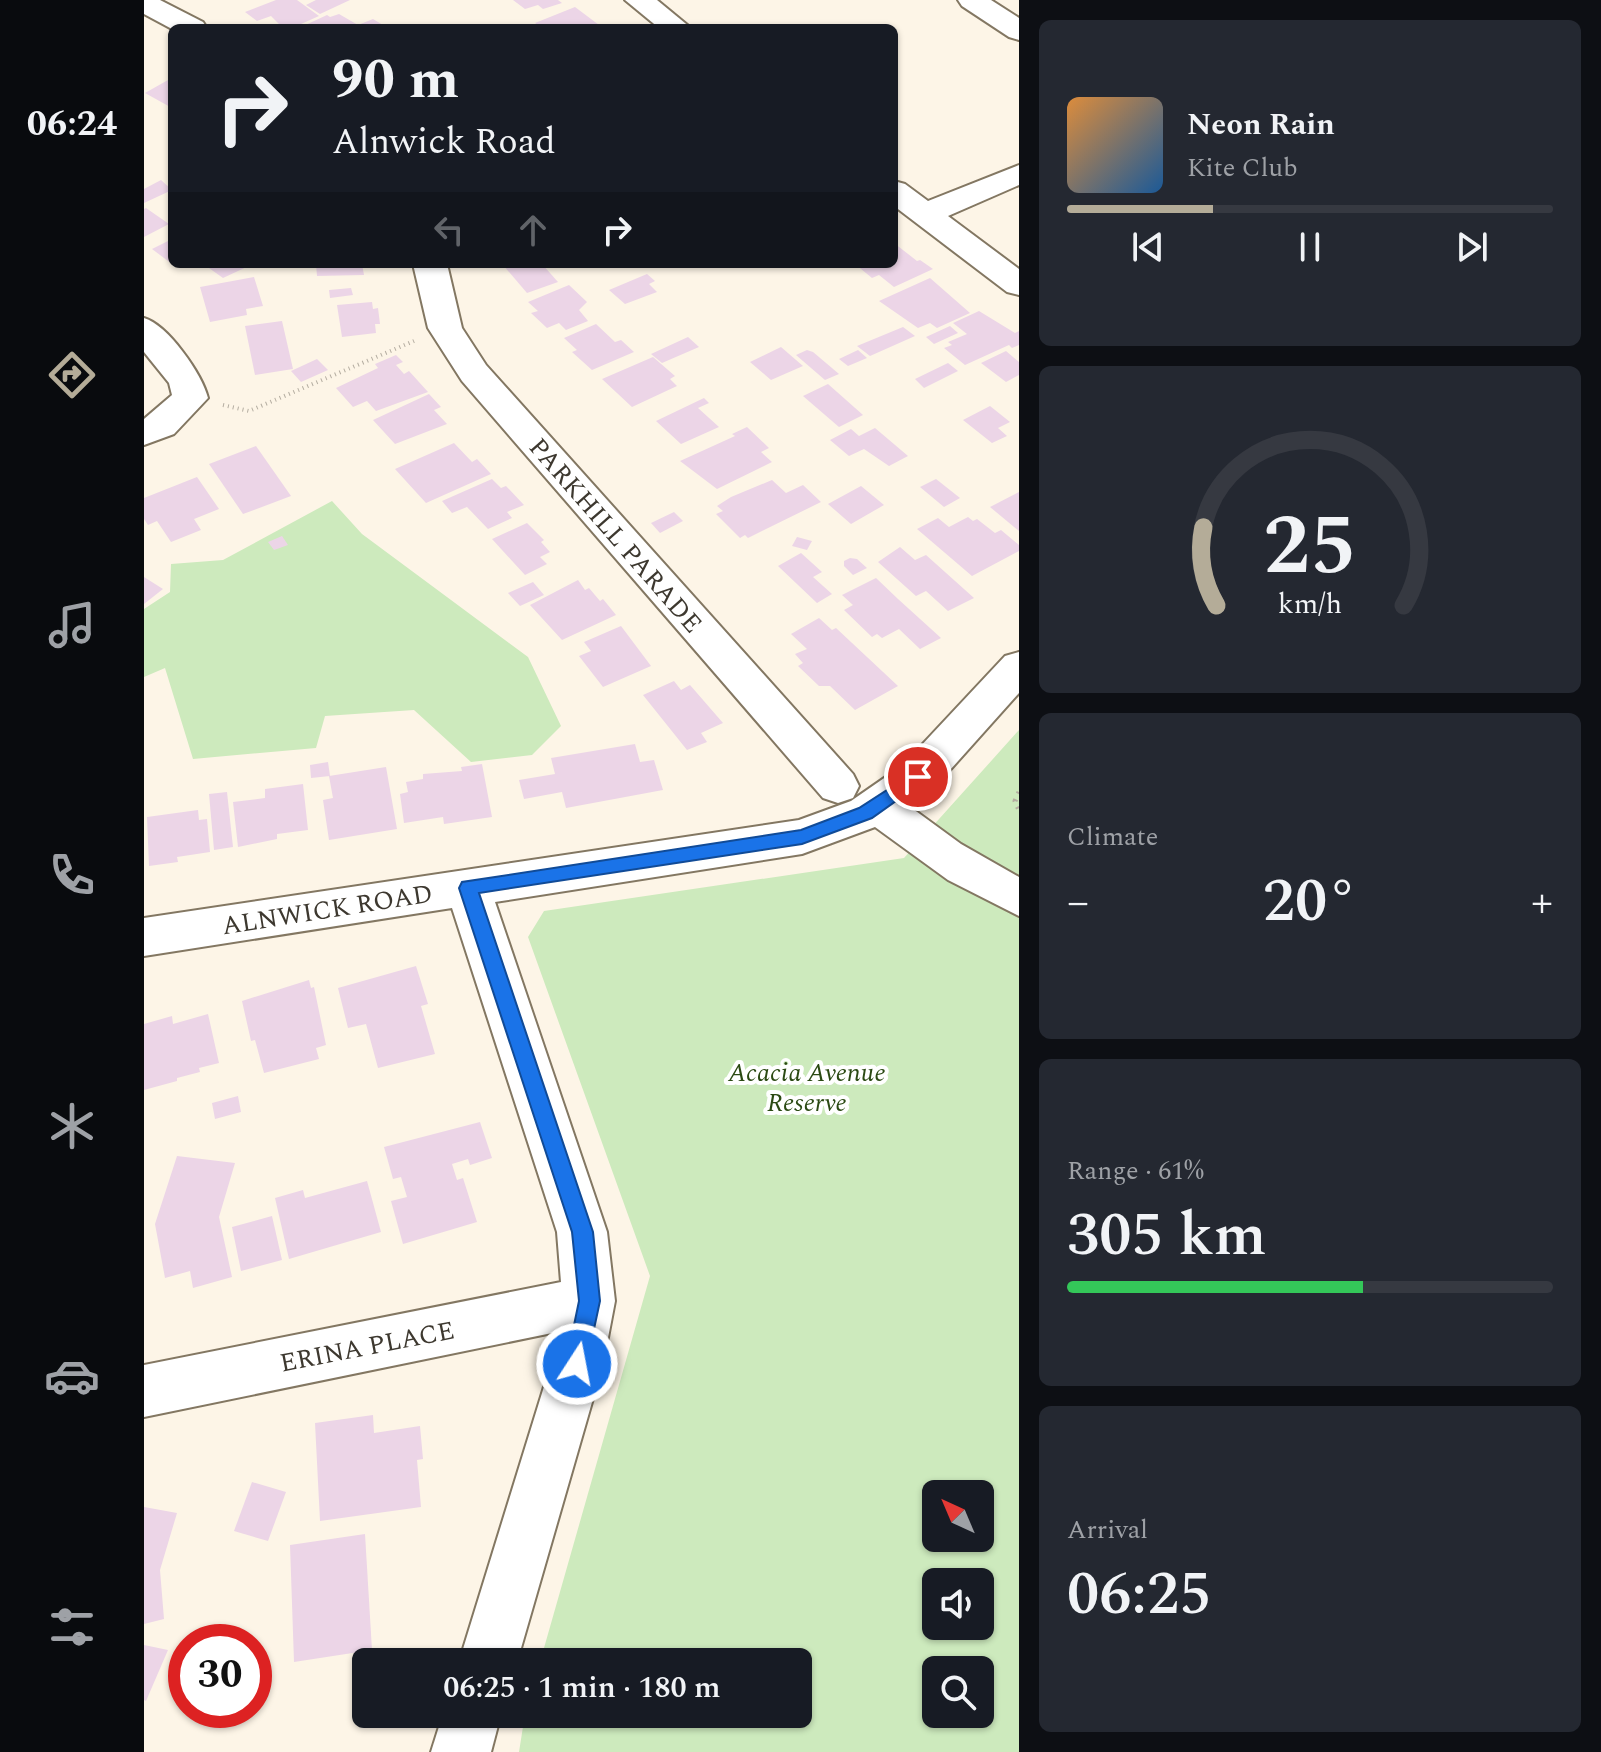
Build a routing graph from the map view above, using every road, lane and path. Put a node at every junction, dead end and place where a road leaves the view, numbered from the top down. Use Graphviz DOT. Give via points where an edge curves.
graph roads {
  1 [pos="639,0"];
  2 [pos="972,0"];
  3 [pos="144,3"];
  4 [pos="185,24"];
  5 [pos="672,24"];
  6 [pos="1019,31"];
  7 [pos="1019,174"];
  8 [pos="898,194"];
  9 [pos="925,214"];
  10 [pos="431,268"];
  11 [pos="1019,285"];
  12 [pos="445,328"];
  13 [pos="144,329"];
  14 [pos="190,398"];
  15 [pos="144,433"];
  16 [pos="1019,667"];
  17 [pos="838,786"];
  18 [pos="1019,792"];
  19 [pos="878,805"];
  20 [pos="1019,810"];
  21 [pos="468,888"];
  22 [pos="1019,898"];
  23 [pos="144,937"];
  24 [pos="589,1301"];
  25 [pos="144,1391"];
  26 [pos="492,1648"];
  27 [pos="468,1728"];
  28 [pos="461,1752"];
  1 -- 5 [label="street"];
  2 -- 6 [label="street"];
  3 -- 4 [label="street"];
  7 -- 9 [label="street"];
  8 -- 9 [label="street"];
  9 -- 11 [label="street"];
  10 -- 12 [label="street, PARKHILL PARADE"];
  12 -- 14 [label="path" via="249,411"];
  12 -- 17 [label="street, PARKHILL PARADE" via="474,373"];
  13 -- 14 [label="street" via="186,381"];
  14 -- 15 [label="street" via="161,426"];
  16 -- 19 [label="street, ALNWICK ROAD" via="918,777"];
  18 -- 20 [label="path"];
  19 -- 21 [label="street, ALNWICK ROAD" via="802,837"];
  19 -- 22 [label="street" via="975,877"];
  21 -- 23 [label="street, ALNWICK ROAD"];
  21 -- 24 [label="street" via="582,1232"];
  24 -- 25 [label="street, ERINA PLACE"];
  24 -- 26 [label="street" via="577,1364"];
  27 -- 28 [label="street"];
}
